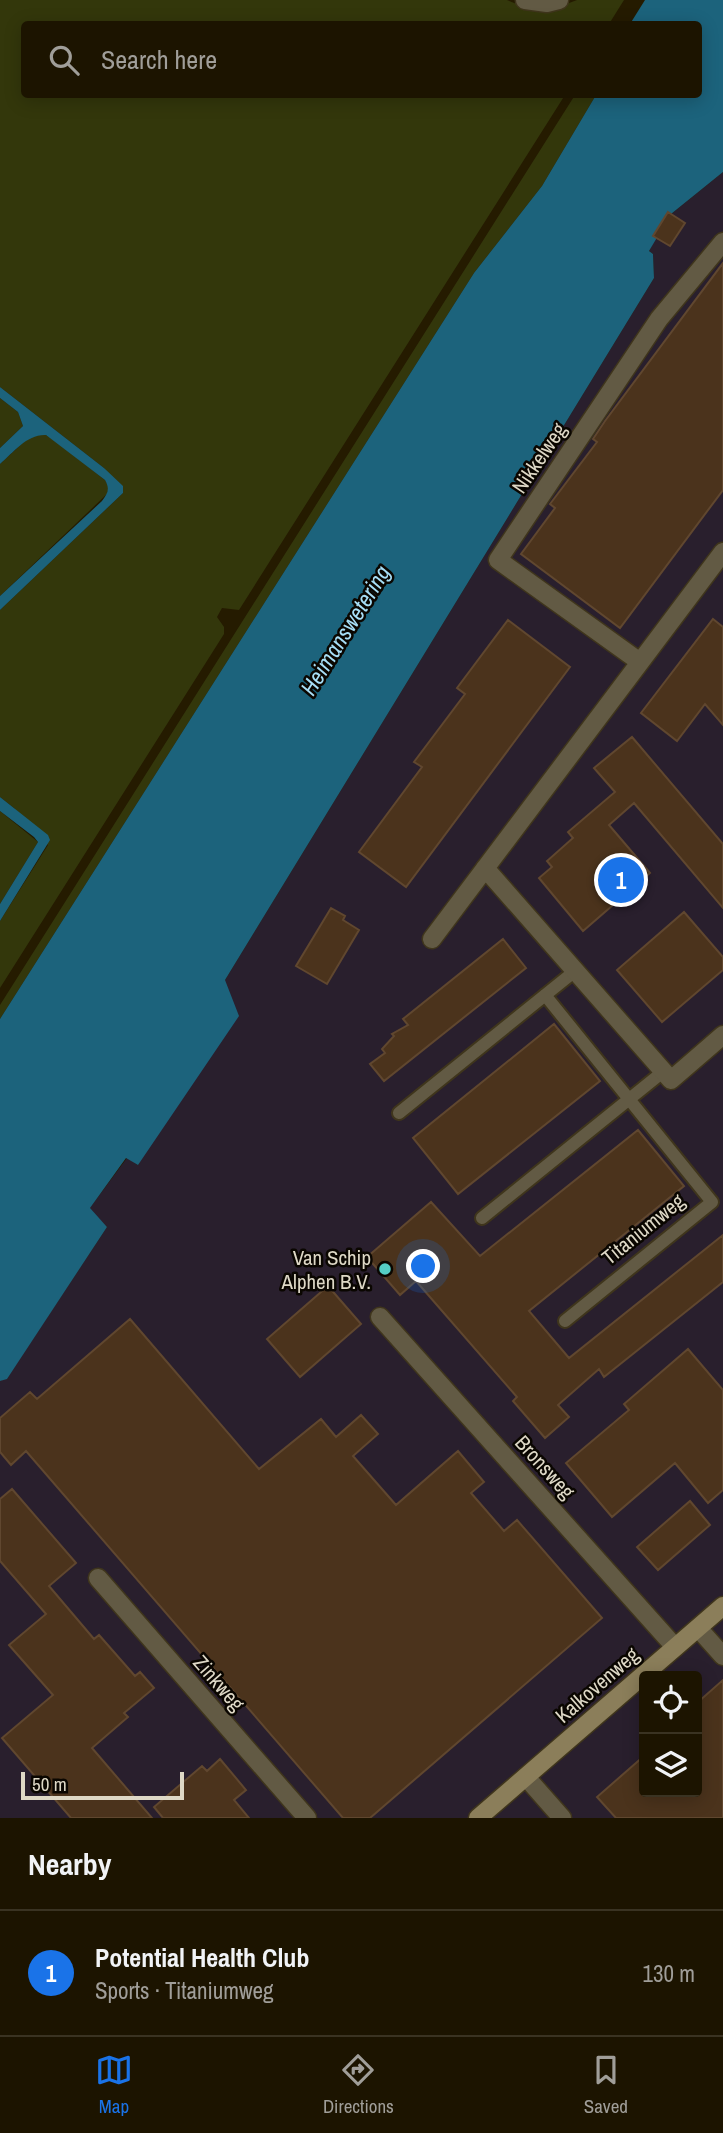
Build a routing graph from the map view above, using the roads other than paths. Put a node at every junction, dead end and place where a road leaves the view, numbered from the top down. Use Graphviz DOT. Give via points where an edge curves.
graph roads {
  1 [pos="525,0"];
  2 [pos="559,0"];
  3 [pos="723,242"];
  4 [pos="720,563"];
  5 [pos="640,662"];
  6 [pos="485,868"];
  7 [pos="432,939"];
  8 [pos="575,971"];
  9 [pos="545,995"];
  10 [pos="723,1034"];
  11 [pos="664,1071"];
  12 [pos="629,1099"];
  13 [pos="399,1113"];
  14 [pos="482,1218"];
  15 [pos="380,1317"];
  16 [pos="565,1321"];
  17 [pos="97,1578"];
  18 [pos="723,1606"];
  19 [pos="698,1628"];
  20 [pos="675,1647"];
  21 [pos="723,1656"];
  22 [pos="526,1777"];
  23 [pos="307,1818"];
  24 [pos="478,1818"];
  25 [pos="562,1818"];
  1 -- 2 [label="street"];
  3 -- 5 [label="street, Nikkelweg" via="659,319 498,560"];
  4 -- 5 [label="street"];
  5 -- 6 [label="street"];
  6 -- 7 [label="street"];
  6 -- 8 [label="street"];
  8 -- 9 [label="lane"];
  8 -- 11 [label="street"];
  9 -- 12 [label="lane, Titaniumweg"];
  9 -- 13 [label="lane"];
  10 -- 11 [label="street" via="671,1080"];
  11 -- 12 [label="lane"];
  12 -- 14 [label="lane"];
  12 -- 16 [label="lane, Titaniumweg" via="712,1202"];
  15 -- 20 [label="street, Bronsweg"];
  17 -- 23 [label="street, Zinkweg"];
  18 -- 19 [label="street, Kalkovenweg"];
  19 -- 20 [label="street, Kalkovenweg"];
  19 -- 21 [label="street"];
  20 -- 22 [label="street, Kalkovenweg"];
  22 -- 24 [label="street, Kalkovenweg"];
  22 -- 25 [label="street"];
}
